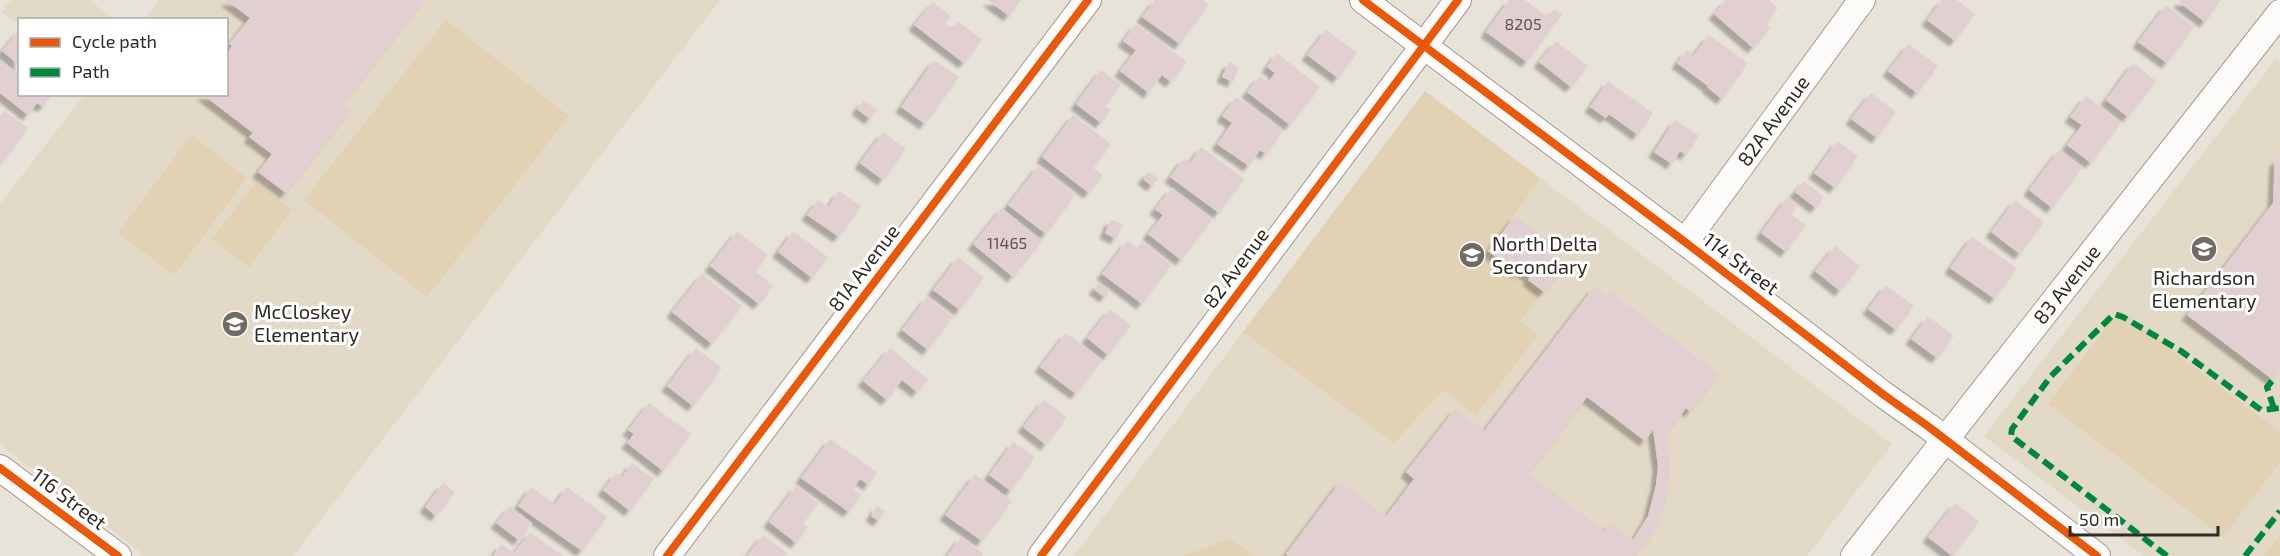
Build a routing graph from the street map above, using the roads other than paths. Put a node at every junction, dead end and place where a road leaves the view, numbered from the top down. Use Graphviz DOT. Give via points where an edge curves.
graph roads {
  1 [pos="1088,0"];
  2 [pos="1363,0"];
  3 [pos="1458,0"];
  4 [pos="1862,0"];
  5 [pos="2280,13"];
  6 [pos="1424,46"];
  7 [pos="1685,242"];
  8 [pos="1946,440"];
  9 [pos="0,468"];
  10 [pos="118,556"];
  11 [pos="667,556"];
  12 [pos="1041,556"];
  13 [pos="1854,556"];
  14 [pos="2097,556"];
  1 -- 11 [label="street, 81A Avenue"];
  2 -- 6 [label="street, 114 Street"];
  3 -- 6 [label="street, 82 Avenue"];
  4 -- 7 [label="street, 82A Avenue"];
  5 -- 8 [label="street, 83 Avenue"];
  6 -- 7 [label="street, 114 Street"];
  6 -- 12 [label="street, 82 Avenue"];
  7 -- 8 [label="street, 114 Street"];
  8 -- 13 [label="street, 83 Avenue"];
  8 -- 14 [label="street, 114 Street"];
  9 -- 10 [label="street, 116 Street"];
}
